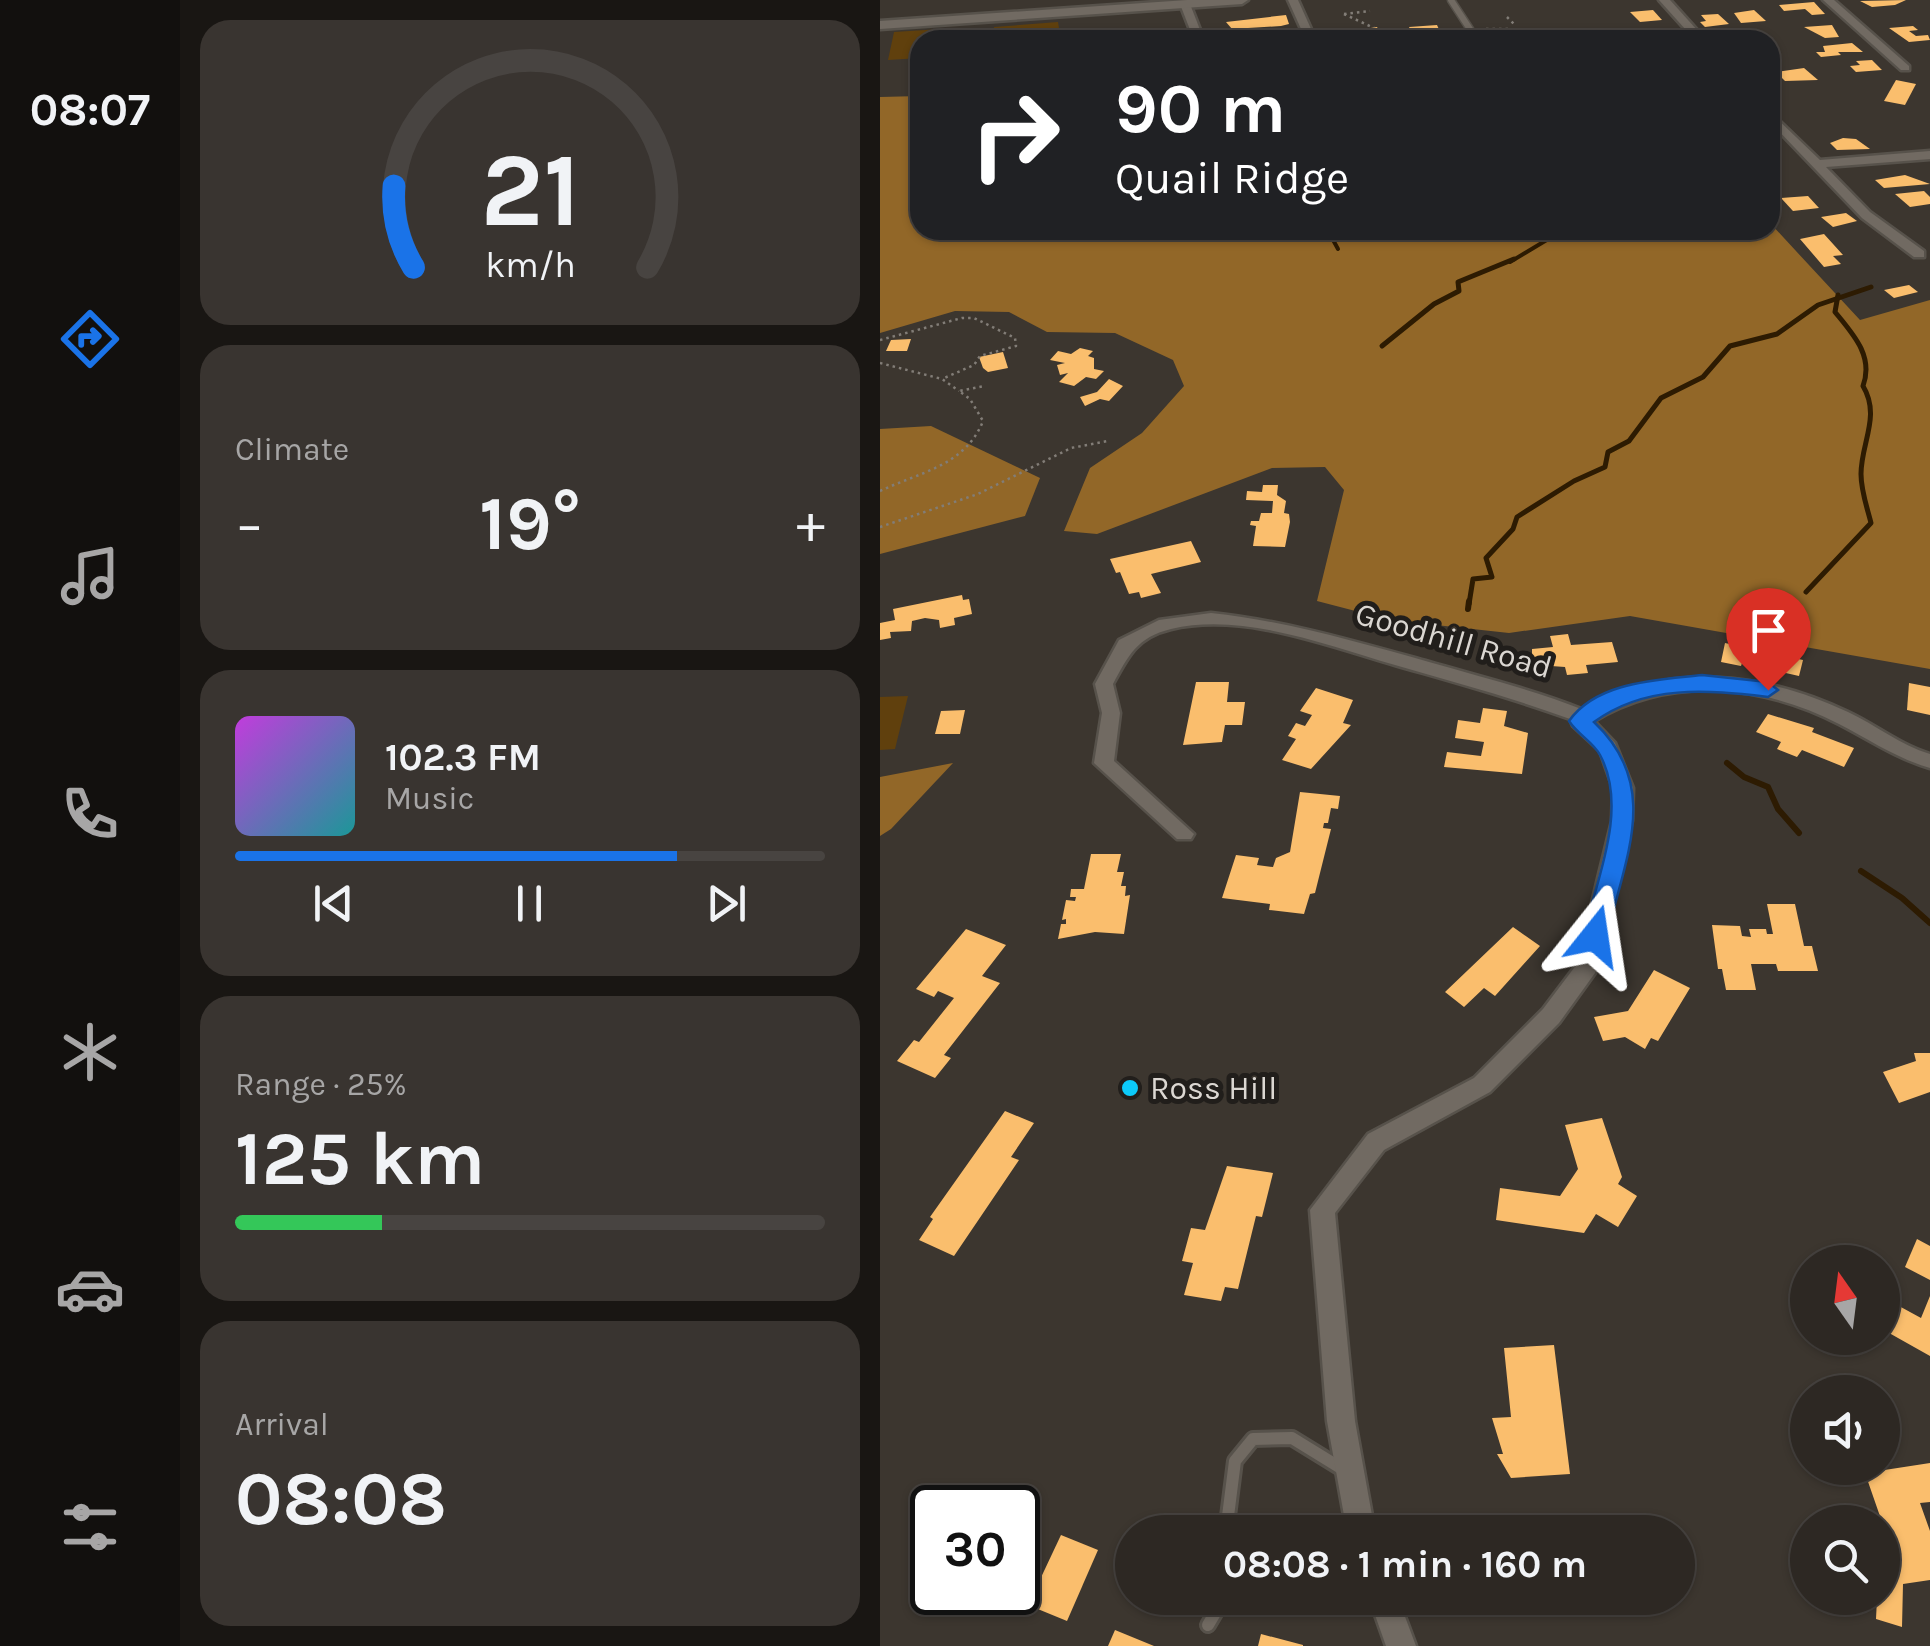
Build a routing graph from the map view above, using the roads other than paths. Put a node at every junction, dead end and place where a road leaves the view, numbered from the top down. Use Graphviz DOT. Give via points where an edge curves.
graph roads {
  1 [pos="1242,0"];
  2 [pos="1292,0"];
  3 [pos="1451,0"];
  4 [pos="1664,0"];
  5 [pos="1828,0"];
  6 [pos="1185,4"];
  7 [pos="880,25"];
  8 [pos="1195,30"];
  9 [pos="1307,30"];
  10 [pos="1470,30"];
  11 [pos="1691,30"];
  12 [pos="1905,68"];
  13 [pos="1780,127"];
  14 [pos="1930,155"];
  15 [pos="1915,156"];
  16 [pos="1814,164"];
  17 [pos="1930,172"];
  18 [pos="1919,254"];
  19 [pos="1580,721"];
  20 [pos="1930,761"];
  21 [pos="1184,834"];
  22 [pos="1349,1474"];
  23 [pos="1228,1515"];
  24 [pos="1357,1515"];
  25 [pos="1214,1615"];
  26 [pos="1390,1615"];
  27 [pos="1208,1625"];
  28 [pos="1401,1646"];
  1 -- 6 [label="street"];
  2 -- 9 [label="street"];
  3 -- 10 [label="lane"];
  4 -- 11 [label="street"];
  5 -- 12 [label="street"];
  6 -- 7 [label="street"];
  6 -- 8 [label="street"];
  13 -- 16 [label="street"];
  14 -- 15 [label="street"];
  15 -- 16 [label="street"];
  15 -- 17 [label="street"];
  16 -- 18 [label="street"];
  19 -- 20 [label="street" via="1635,690 1732,683 1842,717 1900,753"];
  19 -- 21 [label="street, Goodhill Road" via="1523,695 1260,624 1165,624 1125,644 1104,684 1110,713 1104,763"];
  19 -- 22 [label="street, Goodhill Road" via="1608,748 1623,788 1611,876 1587,967 1551,1016 1482,1085 1376,1142 1322,1210"];
  22 -- 23 [label="lane" via="1292,1438 1254,1439 1236,1462"];
  22 -- 24 [label="street, Goodhill Road"];
  25 -- 27 [label="lane"];
  26 -- 28 [label="street"];
}
